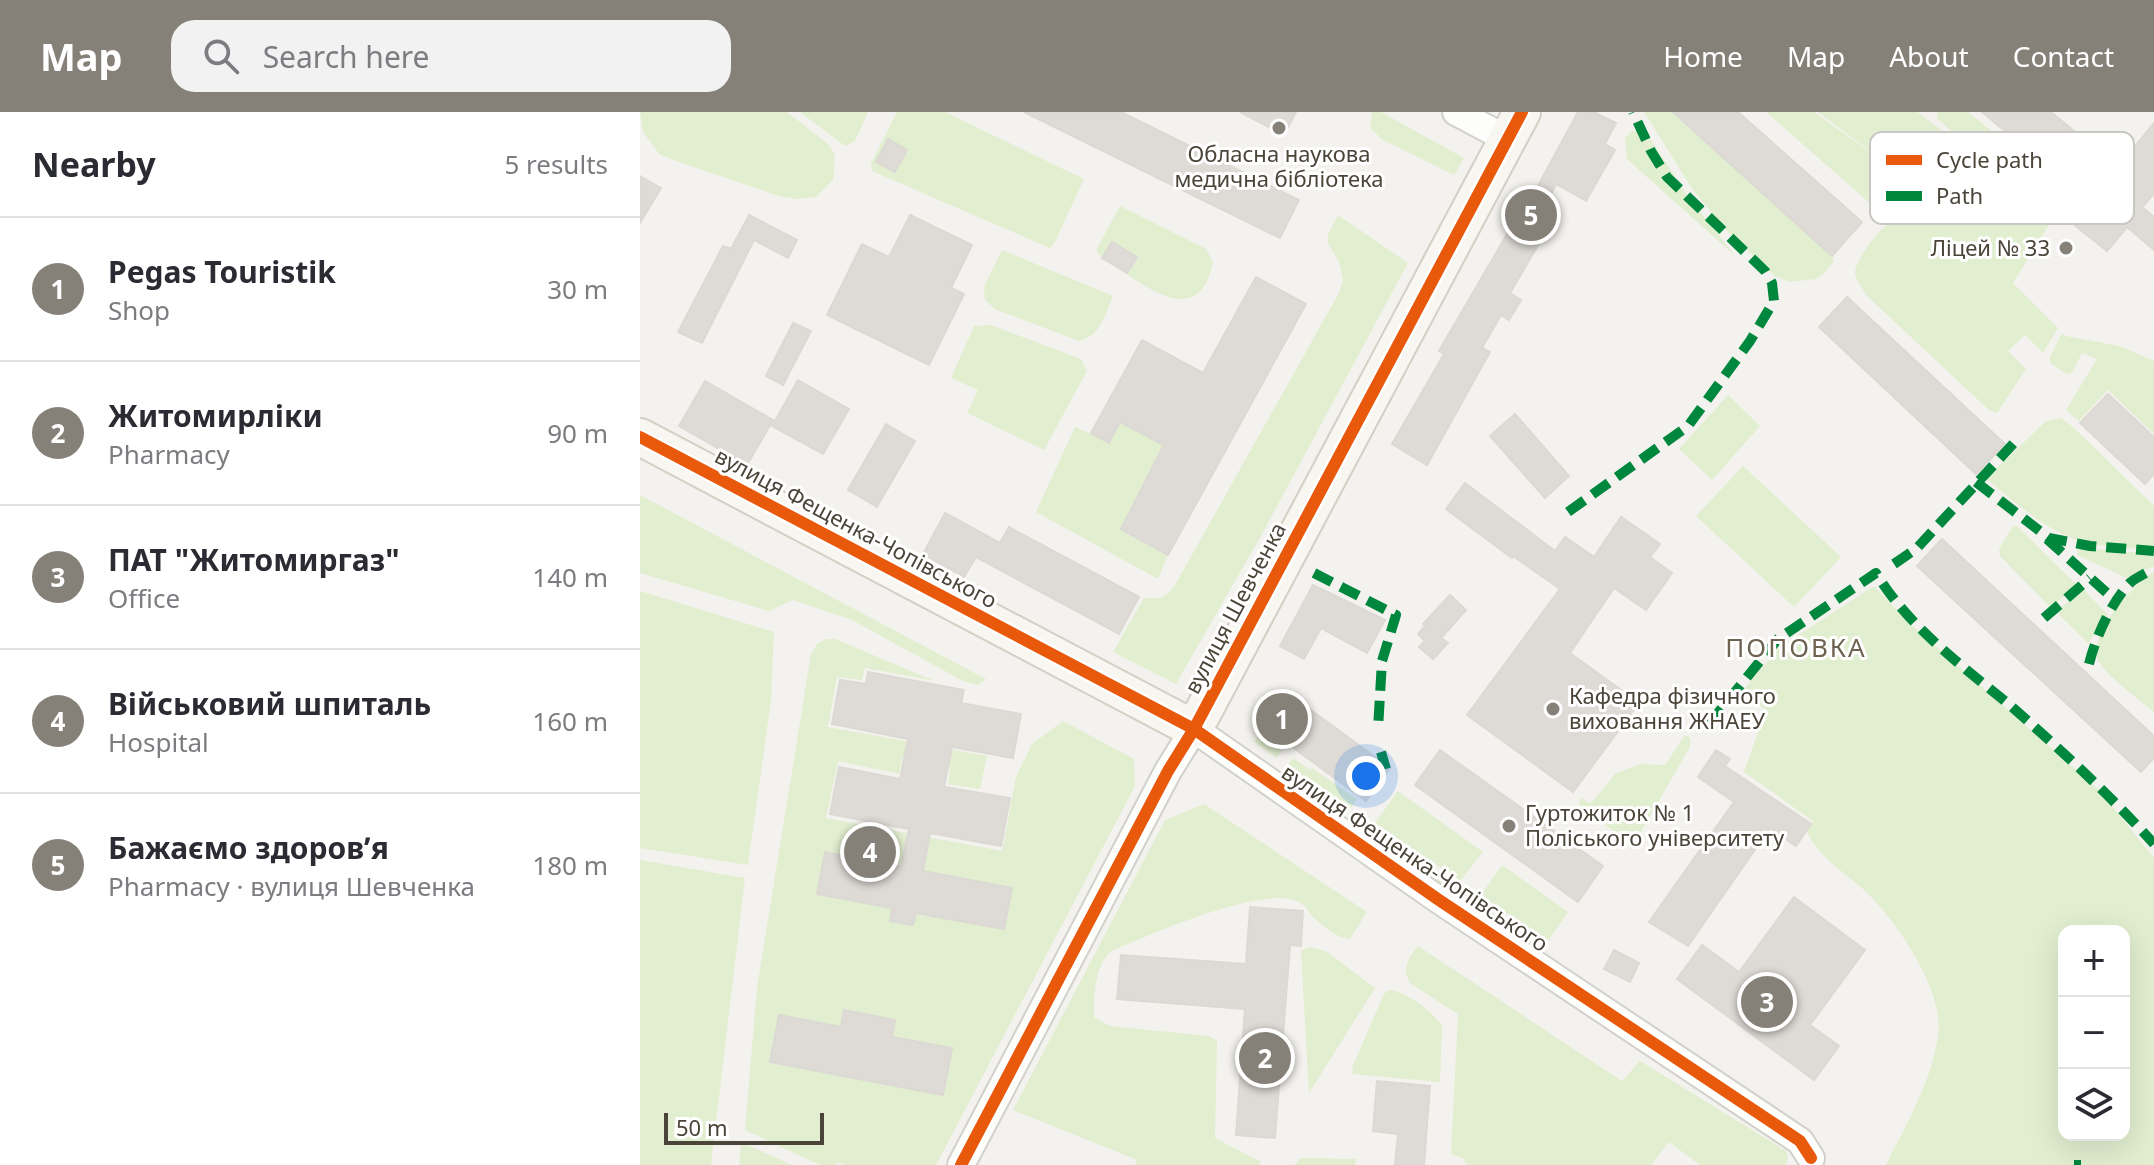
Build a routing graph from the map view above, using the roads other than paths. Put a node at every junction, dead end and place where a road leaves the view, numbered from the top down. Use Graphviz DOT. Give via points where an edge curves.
graph roads {
  1 [pos="1456,112"];
  2 [pos="1515,126"];
  3 [pos="640,437"];
  4 [pos="1194,729"];
  5 [pos="1811,1158"];
  6 [pos="961,1165"];
  1 -- 2 [label="street"];
  2 -- 4 [label="street, вулиця Шевченка"];
  3 -- 4 [label="street, вулиця Фещенка-Чопівського"];
  4 -- 5 [label="street, вулиця Фещенка-Чопівського" via="1800,1141"];
  4 -- 6 [label="street, вулиця Шевченка"];
}
